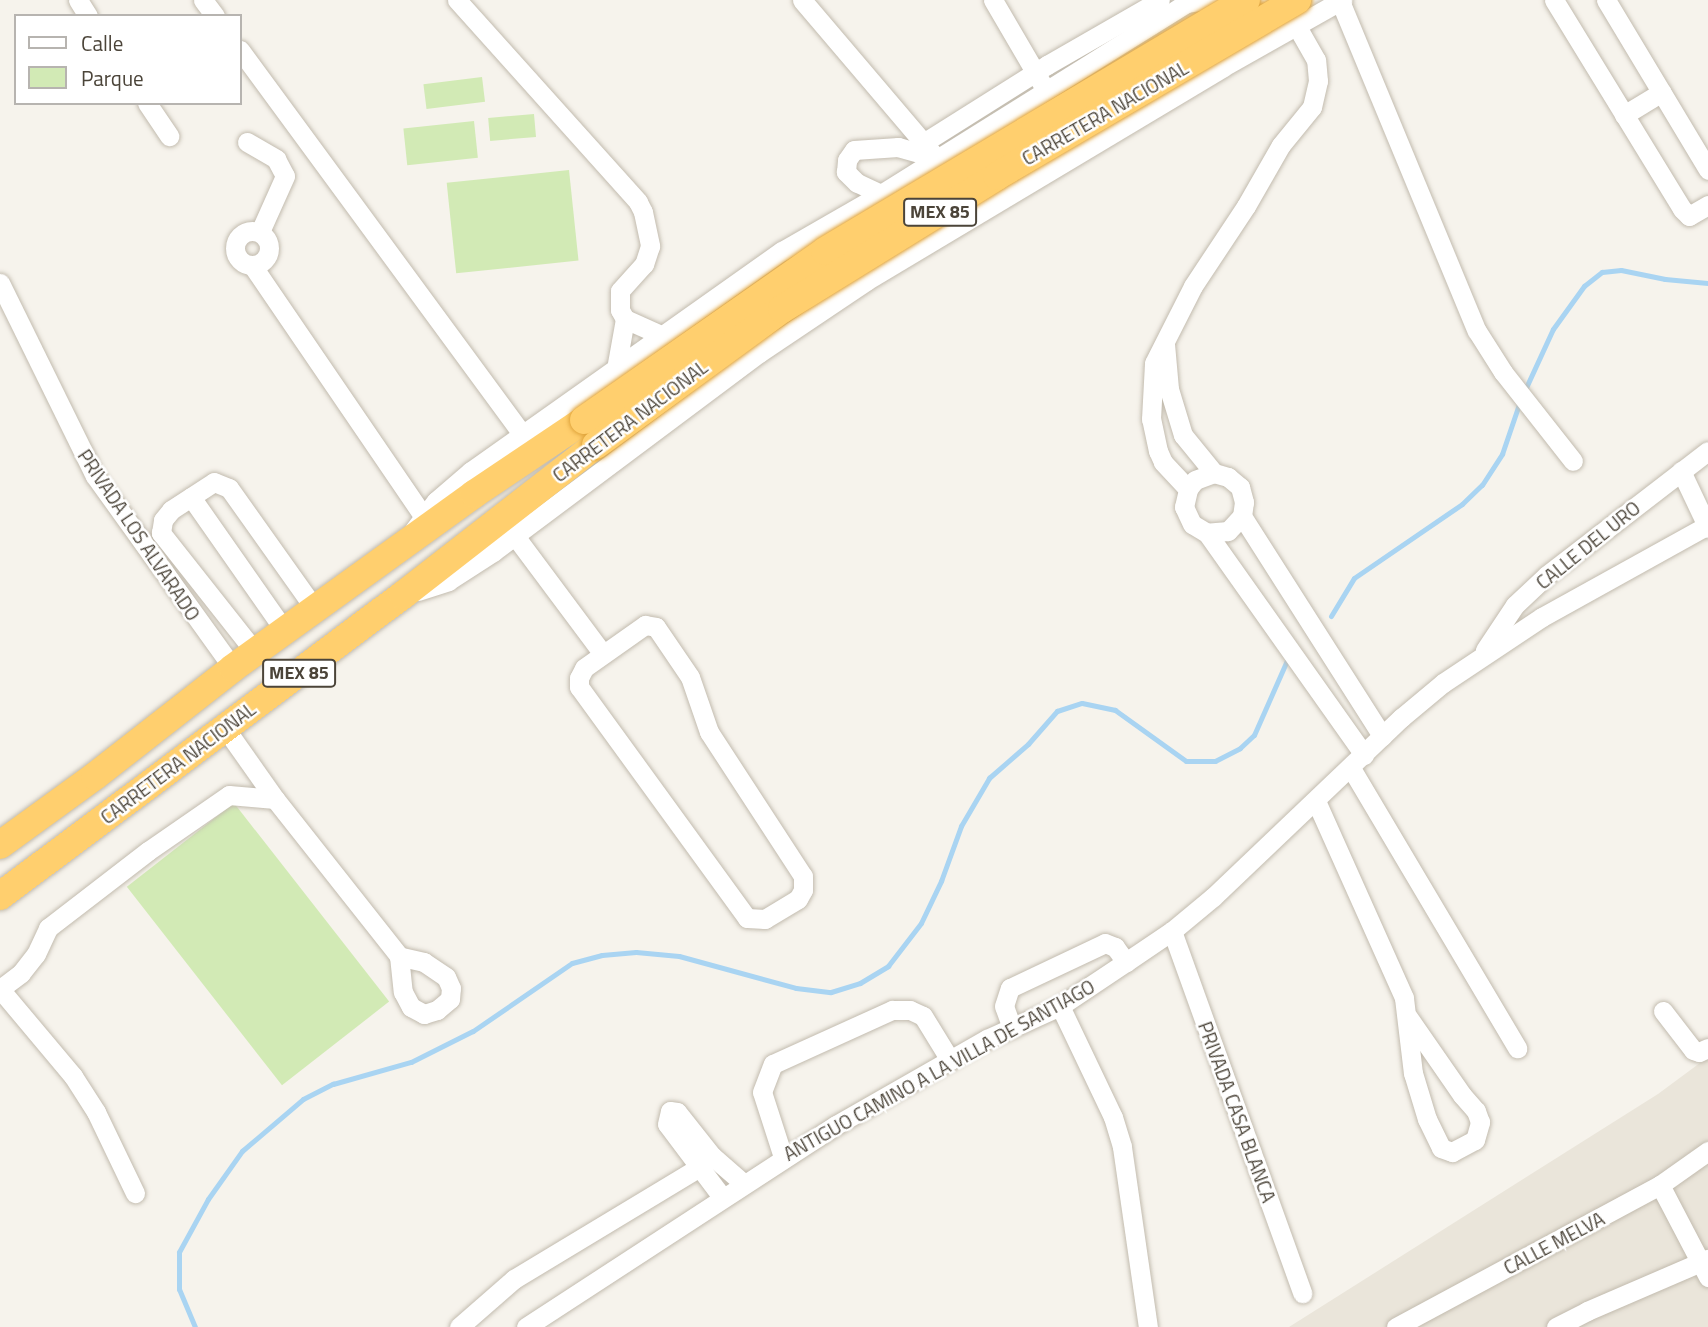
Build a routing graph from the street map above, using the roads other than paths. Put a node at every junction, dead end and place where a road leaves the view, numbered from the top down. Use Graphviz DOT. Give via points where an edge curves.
graph roads {
  1 [pos="457,0"];
  2 [pos="802,0"];
  3 [pos="993,0"];
  4 [pos="1160,0"];
  5 [pos="1246,0"];
  6 [pos="1280,0"];
  7 [pos="1554,0"];
  8 [pos="1606,0"];
  9 [pos="1189,1"];
  10 [pos="1341,1"];
  11 [pos="1297,13"];
  12 [pos="242,53"];
  13 [pos="1223,67"];
  14 [pos="1036,72"];
  15 [pos="1046,90"];
  16 [pos="1662,92"];
  17 [pos="148,105"];
  18 [pos="1624,115"];
  19 [pos="169,136"];
  20 [pos="247,142"];
  21 [pos="924,151"];
  22 [pos="1708,170"];
  23 [pos="881,194"];
  24 [pos="1708,205"];
  25 [pos="0,283"];
  26 [pos="625,319"];
  27 [pos="661,335"];
  28 [pos="1164,341"];
  29 [pos="616,369"];
  30 [pos="590,433"];
  31 [pos="522,434"];
  32 [pos="1708,451"];
  33 [pos="1573,461"];
  34 [pos="1681,471"];
  35 [pos="1214,473"];
  36 [pos="1188,489"];
  37 [pos="191,497"];
  38 [pos="423,516"];
  39 [pos="1242,516"];
  40 [pos="1707,526"];
  41 [pos="1207,533"];
  42 [pos="515,536"];
  43 [pos="404,545"];
  44 [pos="403,595"];
  45 [pos="315,609"];
  46 [pos="285,631"];
  47 [pos="603,654"];
  48 [pos="1483,654"];
  49 [pos="244,660"];
  50 [pos="225,728"];
  51 [pos="1382,736"];
  52 [pos="1357,761"];
  53 [pos="275,799"];
  54 [pos="1315,801"];
  55 [pos="0,845"];
  56 [pos="0,896"];
  57 [pos="1172,931"];
  58 [pos="399,956"];
  59 [pos="1126,962"];
  60 [pos="0,989"];
  61 [pos="1060,1006"];
  62 [pos="1663,1010"];
  63 [pos="1408,1017"];
  64 [pos="1012,1028"];
  65 [pos="1517,1048"];
  66 [pos="1708,1048"];
  67 [pos="950,1060"];
  68 [pos="1708,1151"];
  69 [pos="783,1157"];
  70 [pos="706,1161"];
  71 [pos="743,1183"];
  72 [pos="1660,1185"];
  73 [pos="135,1193"];
  74 [pos="722,1197"];
  75 [pos="1705,1267"];
  76 [pos="1302,1293"];
  77 [pos="460,1327"];
  78 [pos="526,1327"];
  79 [pos="1148,1327"];
  80 [pos="1396,1327"];
  81 [pos="1556,1327"];
  1 -- 26 [label="street" via="638,202 650,246 644,264 620,291"];
  2 -- 21 [label="street"];
  3 -- 14 [label="street"];
  4 -- 14 [label="street, MEX 85"];
  5 -- 30 [label="highway, CARRETERA NACIONAL / MEX 85, bridge" via="825,251"];
  6 -- 11 [label="street"];
  7 -- 18 [label="street"];
  8 -- 16 [label="street"];
  9 -- 13 [label="street, MEX 85" via="1215,5 1230,20 1236,41"];
  9 -- 15 [label="street, MEX 85"];
  10 -- 11 [label="street, MEX 85"];
  10 -- 33 [label="street" via="1477,331"];
  11 -- 13 [label="street, MEX 85"];
  11 -- 28 [label="street" via="1316,60 1318,81 1312,107 1281,145"];
  11 -- 30 [label="highway, CARRETERA NACIONAL / MEX 85, bridge" via="997,176"];
  12 -- 31 [label="street"];
  13 -- 42 [label="street, MEX 85" via="866,281 759,354"];
  14 -- 15 [label="street"];
  14 -- 21 [label="street, MEX 85"];
  15 -- 21 [label="street, MEX 85"];
  16 -- 18 [label="street"];
  16 -- 22 [label="street"];
  17 -- 19 [label="street"];
  18 -- 24 [label="street" via="1682,209 1689,216"];
  20 -- 38 [label="street" via="276,159 285,176 260,232 241,235 235,247 240,260 251,265"];
  21 -- 23 [label="street, MEX 85"];
  21 -- 23 [label="street" via="854,150 846,172"];
  23 -- 27 [label="street, MEX 85" via="822,225"];
  25 -- 49 [label="street, PRIVADA LOS ALVARADO" via="95,476"];
  26 -- 27 [label="street"];
  26 -- 29 [label="street"];
  27 -- 29 [label="street, MEX 85"];
  28 -- 35 [label="street" via="1174,413 1183,435"];
  28 -- 36 [label="street" via="1151,377 1151,419 1163,462"];
  29 -- 31 [label="street, MEX 85"];
  30 -- 43 [label="highway, CARRETERA NACIONAL / MEX 85"];
  30 -- 44 [label="highway, CARRETERA NACIONAL / MEX 85"];
  31 -- 38 [label="street, MEX 85" via="471,471"];
  32 -- 34 [label="street, CALLE DEL URO"];
  34 -- 40 [label="street"];
  34 -- 48 [label="street, CALLE DEL URO" via="1547,575 1515,606"];
  35 -- 36 [label="street" via="1195,480"];
  35 -- 39 [label="street" via="1240,487"];
  36 -- 41 [label="street" via="1184,507 1192,524"];
  37 -- 45 [label="street" via="214,482 229,488"];
  37 -- 46 [label="street"];
  37 -- 49 [label="street" via="171,510 161,533"];
  38 -- 43 [label="street, MEX 85"];
  39 -- 41 [label="street" via="1228,531"];
  39 -- 51 [label="street"];
  40 -- 48 [label="street, ANTIGUO CAMINO A LA VILLA DE SANTIAGO"];
  41 -- 52 [label="street"];
  42 -- 44 [label="street, MEX 85" via="448,581"];
  42 -- 47 [label="street"];
  43 -- 45 [label="highway, CARRETERA NACIONAL / MEX 85"];
  44 -- 50 [label="highway, CARRETERA NACIONAL / MEX 85"];
  45 -- 46 [label="highway, CARRETERA NACIONAL / MEX 85"];
  46 -- 49 [label="highway, CARRETERA NACIONAL / MEX 85"];
  47 -- 47 [label="street" via="584,668 579,687 747,918 765,919 798,899 803,876 709,732 690,677 656,627 645,625"];
  48 -- 51 [label="street, ANTIGUO CAMINO A LA VILLA DE SANTIAGO"];
  49 -- 55 [label="highway, CARRETERA NACIONAL / MEX 85"];
  50 -- 53 [label="street"];
  50 -- 56 [label="highway, CARRETERA NACIONAL / MEX 85"];
  51 -- 52 [label="street, ANTIGUO CAMINO A LA VILLA DE SANTIAGO"];
  52 -- 54 [label="street, ANTIGUO CAMINO A LA VILLA DE SANTIAGO"];
  52 -- 65 [label="street"];
  53 -- 58 [label="street"];
  53 -- 60 [label="street" via="229,794 48,928 36,954"];
  54 -- 57 [label="street, ANTIGUO CAMINO A LA VILLA DE SANTIAGO"];
  54 -- 63 [label="street" via="1380,939"];
  57 -- 59 [label="street, ANTIGUO CAMINO A LA VILLA DE SANTIAGO"];
  57 -- 76 [label="street, PRIVADA CASA BLANCA"];
  59 -- 61 [label="street, ANTIGUO CAMINO A LA VILLA DE SANTIAGO"];
  59 -- 64 [label="street" via="1115,947 1105,943 1010,988 1004,1006"];
  60 -- 73 [label="street" via="73,1076"];
  61 -- 64 [label="street, ANTIGUO CAMINO A LA VILLA DE SANTIAGO"];
  61 -- 79 [label="street" via="1113,1117 1122,1147"];
  62 -- 66 [label="street" via="1693,1050"];
  63 -- 63 [label="street" via="1420,1099 1441,1148 1452,1152 1475,1140 1480,1122"];
  64 -- 67 [label="street, ANTIGUO CAMINO A LA VILLA DE SANTIAGO"];
  67 -- 69 [label="street, ANTIGUO CAMINO A LA VILLA DE SANTIAGO"];
  67 -- 69 [label="street" via="923,1016 892,1010 773,1064 762,1092"];
  68 -- 72 [label="street, CALLE MELVA"];
  69 -- 71 [label="street, ANTIGUO CAMINO A LA VILLA DE SANTIAGO"];
  70 -- 71 [label="street"];
  70 -- 74 [label="street"];
  70 -- 77 [label="street" via="514,1279"];
  71 -- 74 [label="street, ANTIGUO CAMINO A LA VILLA DE SANTIAGO"];
  72 -- 75 [label="street"];
  72 -- 80 [label="street, CALLE MELVA"];
  74 -- 78 [label="street, ANTIGUO CAMINO A LA VILLA DE SANTIAGO"];
  75 -- 81 [label="street"];
}
